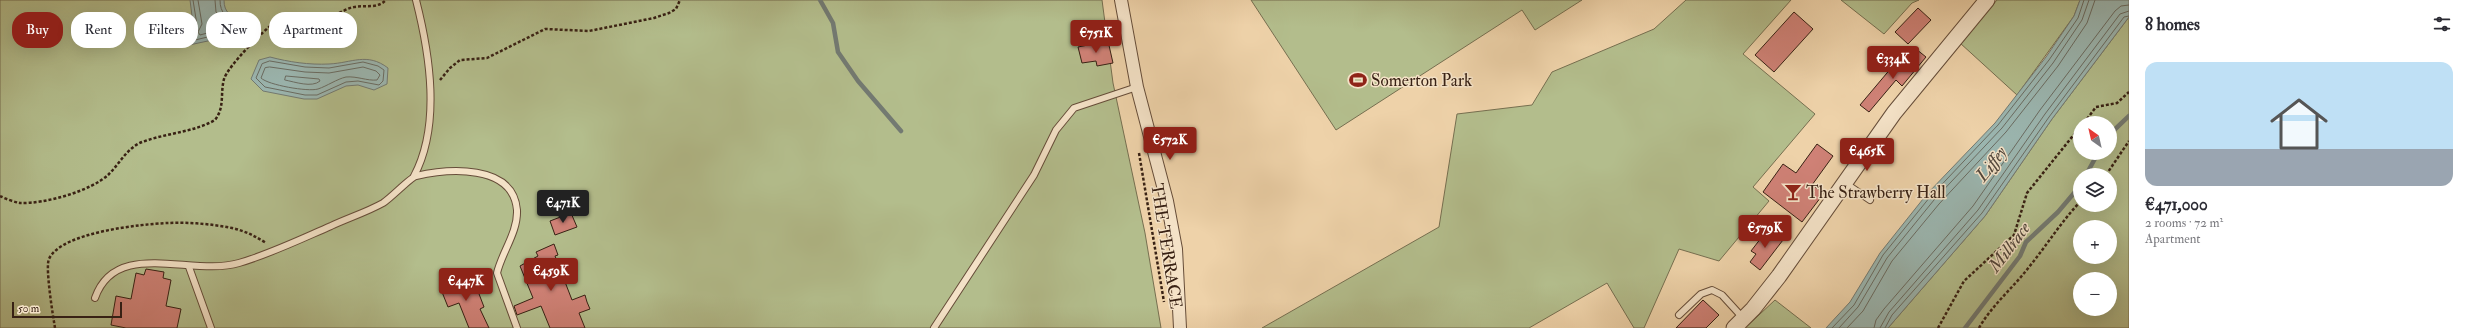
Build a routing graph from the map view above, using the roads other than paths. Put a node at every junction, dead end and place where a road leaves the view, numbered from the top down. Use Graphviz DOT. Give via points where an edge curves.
graph roads {
  1 [pos="416,0"];
  2 [pos="1121,0"];
  3 [pos="1987,0"];
  4 [pos="1137,87"];
  5 [pos="414,176"];
  6 [pos="1844,182"];
  7 [pos="1870,200"];
  8 [pos="189,267"];
  9 [pos="95,298"];
  10 [pos="1679,315"];
  11 [pos="1738,323"];
  12 [pos="211,328"];
  13 [pos="518,328"];
  14 [pos="934,328"];
  15 [pos="1180,328"];
  1 -- 5 [label="lane" via="424,30 429,97 426,146"];
  2 -- 4 [label="street"];
  3 -- 6 [label="street" via="1894,113"];
  4 -- 14 [label="lane" via="1074,108 1056,130 1034,175"];
  4 -- 15 [label="street" via="1167,201 1176,249"];
  5 -- 8 [label="lane" via="383,203 274,250 223,267"];
  5 -- 13 [label="lane" via="476,172 492,176 504,185 517,209 516,224 497,273"];
  6 -- 7 [label="lane"];
  6 -- 11 [label="street" via="1779,276"];
  8 -- 9 [label="lane" via="144,263 127,266 112,273 103,281"];
  8 -- 12 [label="lane"];
  10 -- 11 [label="lane" via="1701,294 1712,290 1722,295"];
}
